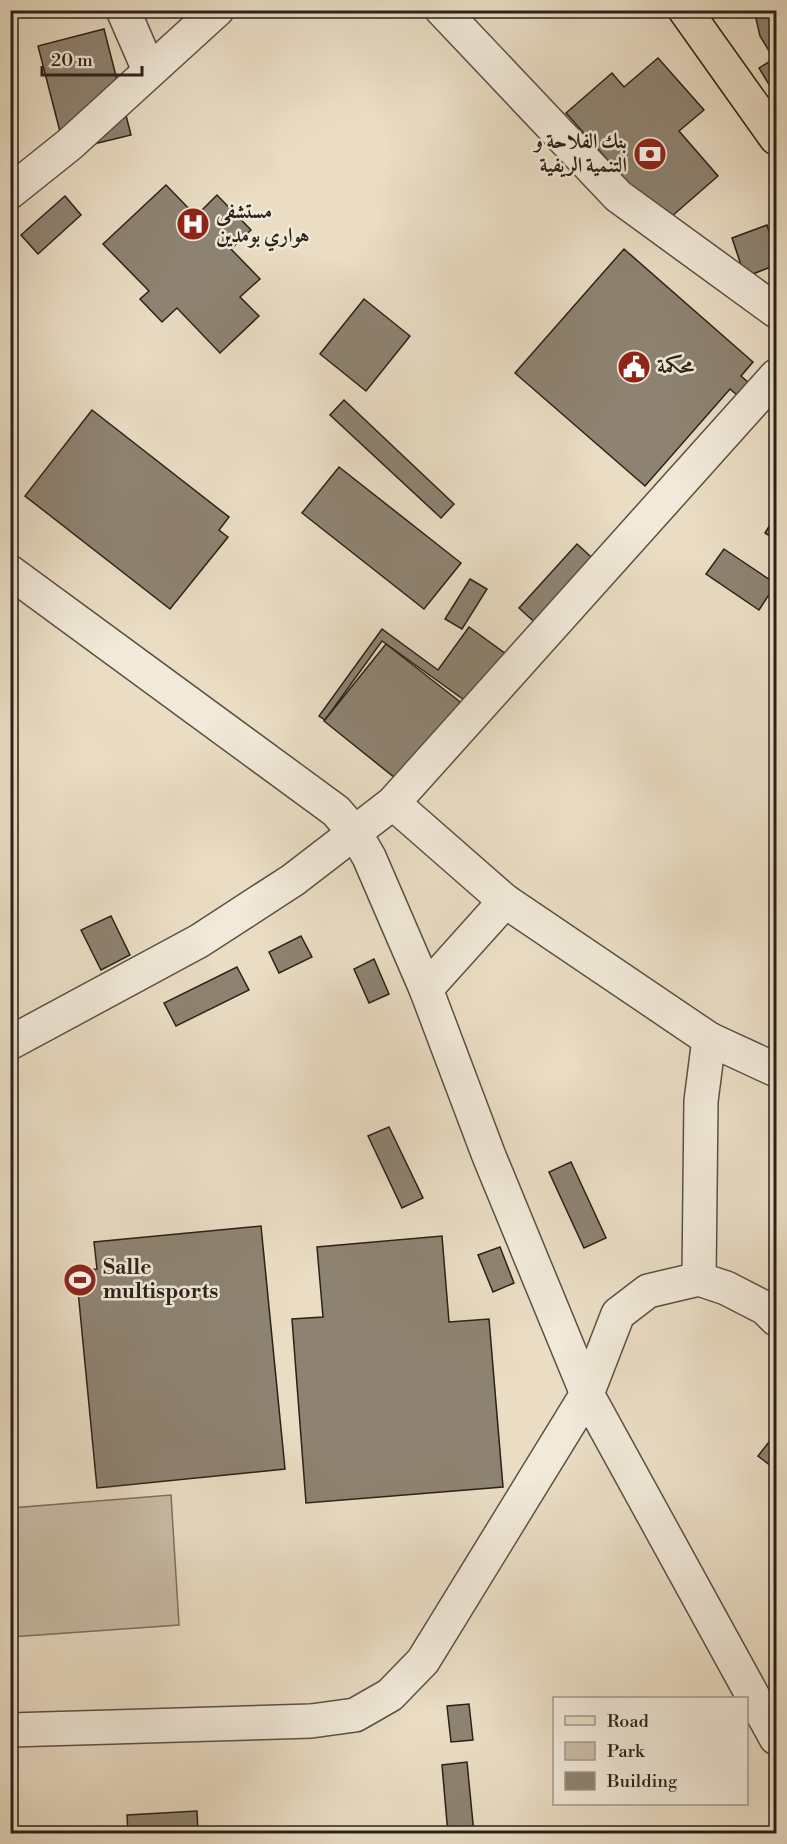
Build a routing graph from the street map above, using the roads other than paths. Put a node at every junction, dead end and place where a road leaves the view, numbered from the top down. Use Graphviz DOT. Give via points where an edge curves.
graph roads {
  1 [pos="123,10"];
  2 [pos="217,10"];
  3 [pos="442,10"];
  4 [pos="685,10"];
  5 [pos="149,70"];
  6 [pos="777,138"];
  7 [pos="10,192"];
  8 [pos="777,310"];
  9 [pos="777,376"];
  10 [pos="10,572"];
  11 [pos="393,803"];
  12 [pos="355,832"];
  13 [pos="505,901"];
  14 [pos="426,989"];
  15 [pos="709,1039"];
  16 [pos="10,1043"];
  17 [pos="777,1070"];
  18 [pos="699,1280"];
  19 [pos="777,1319"];
  20 [pos="586,1394"];
  21 [pos="10,1730"];
  22 [pos="777,1738"];
  1 -- 5 [label="street"];
  2 -- 5 [label="street"];
  3 -- 8 [label="street" via="618,196"];
  4 -- 6 [label="main road"];
  5 -- 7 [label="street" via="70,144"];
  9 -- 11 [label="street"];
  10 -- 12 [label="street" via="336,811"];
  11 -- 12 [label="street"];
  11 -- 13 [label="street"];
  12 -- 14 [label="street"];
  12 -- 16 [label="street" via="293,880 199,941"];
  13 -- 14 [label="street"];
  13 -- 15 [label="street"];
  14 -- 20 [label="street"];
  15 -- 17 [label="street"];
  15 -- 18 [label="street" via="701,1101"];
  18 -- 19 [label="street" via="726,1288 765,1308"];
  18 -- 20 [label="street" via="648,1291 618,1314"];
  20 -- 21 [label="street" via="423,1661 390,1695 355,1715 310,1721"];
  20 -- 22 [label="street"];
}
